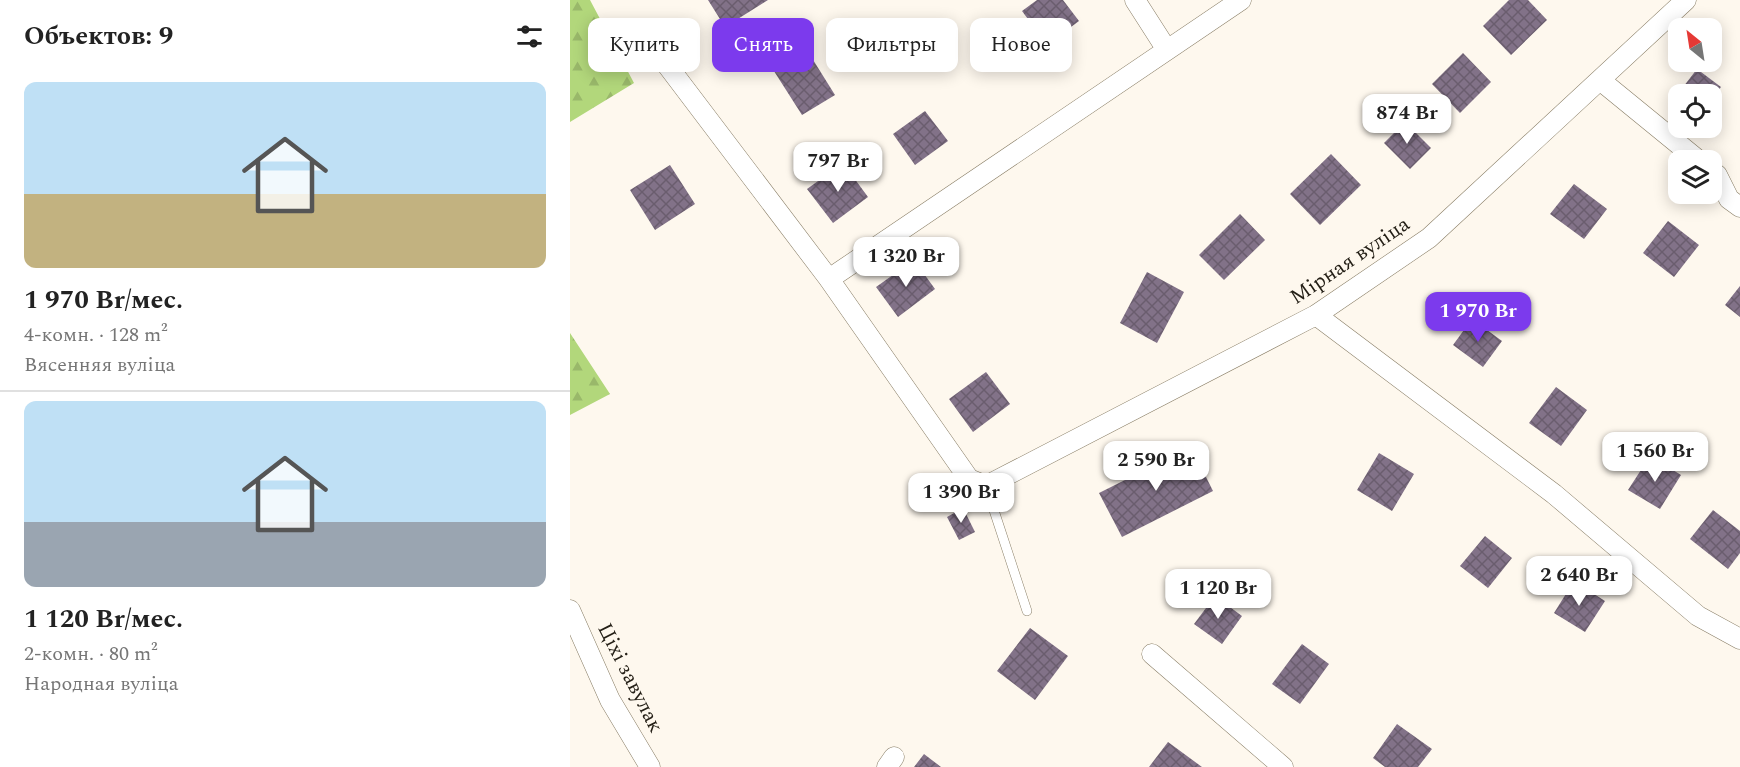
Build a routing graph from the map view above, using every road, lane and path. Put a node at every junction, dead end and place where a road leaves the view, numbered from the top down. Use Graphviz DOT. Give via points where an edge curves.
graph roads {
  1 [pos="1135,0"];
  2 [pos="1241,0"];
  3 [pos="1686,0"];
  4 [pos="1167,50"];
  5 [pos="672,72"];
  6 [pos="1600,80"];
  7 [pos="1686,150"];
  8 [pos="1722,185"];
  9 [pos="1740,207"];
  10 [pos="829,279"];
  11 [pos="1316,315"];
  12 [pos="986,486"];
  13 [pos="570,610"];
  14 [pos="1027,611"];
  15 [pos="1740,639"];
  16 [pos="1152,654"];
  17 [pos="1277,765"];
  18 [pos="650,767"];
  1 -- 4 [label="street"];
  2 -- 4 [label="street"];
  3 -- 6 [label="street, Мірная вуліца"];
  4 -- 10 [label="street"];
  5 -- 10 [label="street"];
  6 -- 7 [label="street"];
  6 -- 11 [label="street, Мірная вуліца" via="1429,238"];
  8 -- 9 [label="street" via="1729,199"];
  10 -- 12 [label="street" via="969,478"];
  11 -- 12 [label="street, Мірная вуліца"];
  11 -- 15 [label="street" via="1554,494 1698,616"];
  12 -- 14 [label="lane"];
  13 -- 18 [label="street, Ціхі завулак" via="610,699"];
  16 -- 17 [label="street"];
}
